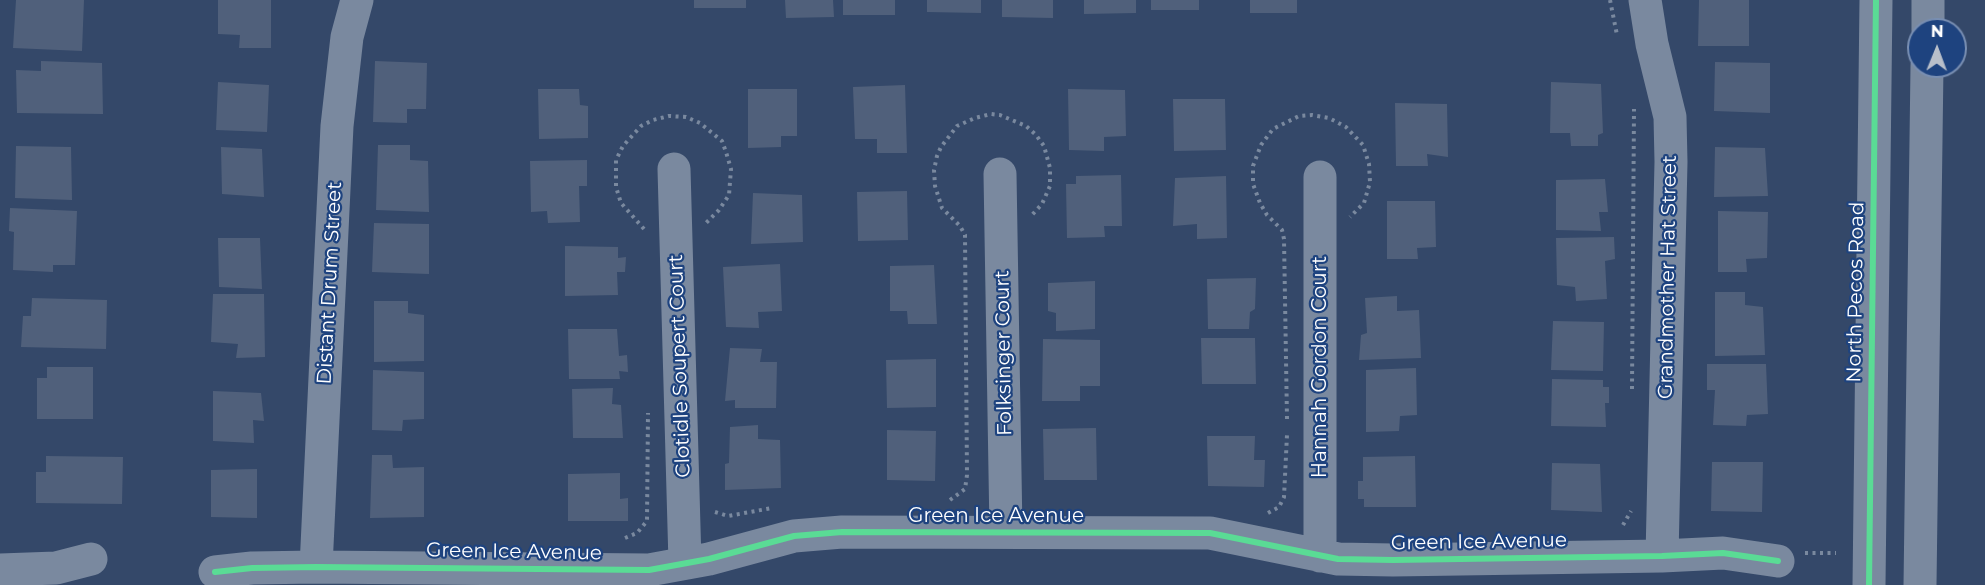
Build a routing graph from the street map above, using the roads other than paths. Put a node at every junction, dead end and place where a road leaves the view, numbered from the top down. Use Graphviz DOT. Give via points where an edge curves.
graph roads {
  1 [pos="357,0"];
  2 [pos="1645,0"];
  3 [pos="1876,0"];
  4 [pos="1928,0"];
  5 [pos="1928,18"];
  6 [pos="1927,78"];
  7 [pos="675,169"];
  8 [pos="1000,174"];
  9 [pos="1320,177"];
  10 [pos="1006,532"];
  11 [pos="1320,556"];
  12 [pos="1662,556"];
  13 [pos="1788,557"];
  14 [pos="91,559"];
  15 [pos="685,563"];
  16 [pos="316,567"];
  17 [pos="0,570"];
  18 [pos="215,572"];
  19 [pos="1869,585"];
  20 [pos="1920,585"];
  1 -- 16 [label="street, Distant Drum Street" via="347,37 337,126"];
  2 -- 12 [label="street, Grandmother Hat Street" via="1670,117"];
  3 -- 19 [label="street, North Pecos Road"];
  4 -- 5 [label="street"];
  6 -- 20 [label="street"];
  7 -- 15 [label="street, Clotidle Soupert Court"];
  8 -- 10 [label="street, Folksinger Court"];
  9 -- 11 [label="street, Hannah Gordon Court"];
  10 -- 11 [label="street, Green Ice Avenue" via="1210,533"];
  10 -- 15 [label="street, Green Ice Avenue" via="842,532 795,536"];
  11 -- 12 [label="street, Green Ice Avenue" via="1393,560"];
  12 -- 13 [label="street, Green Ice Avenue" via="1723,553"];
  14 -- 17 [label="street" via="56,568"];
  15 -- 16 [label="street, Green Ice Avenue" via="649,570"];
  16 -- 18 [label="street, Green Ice Avenue" via="252,567"];
}
